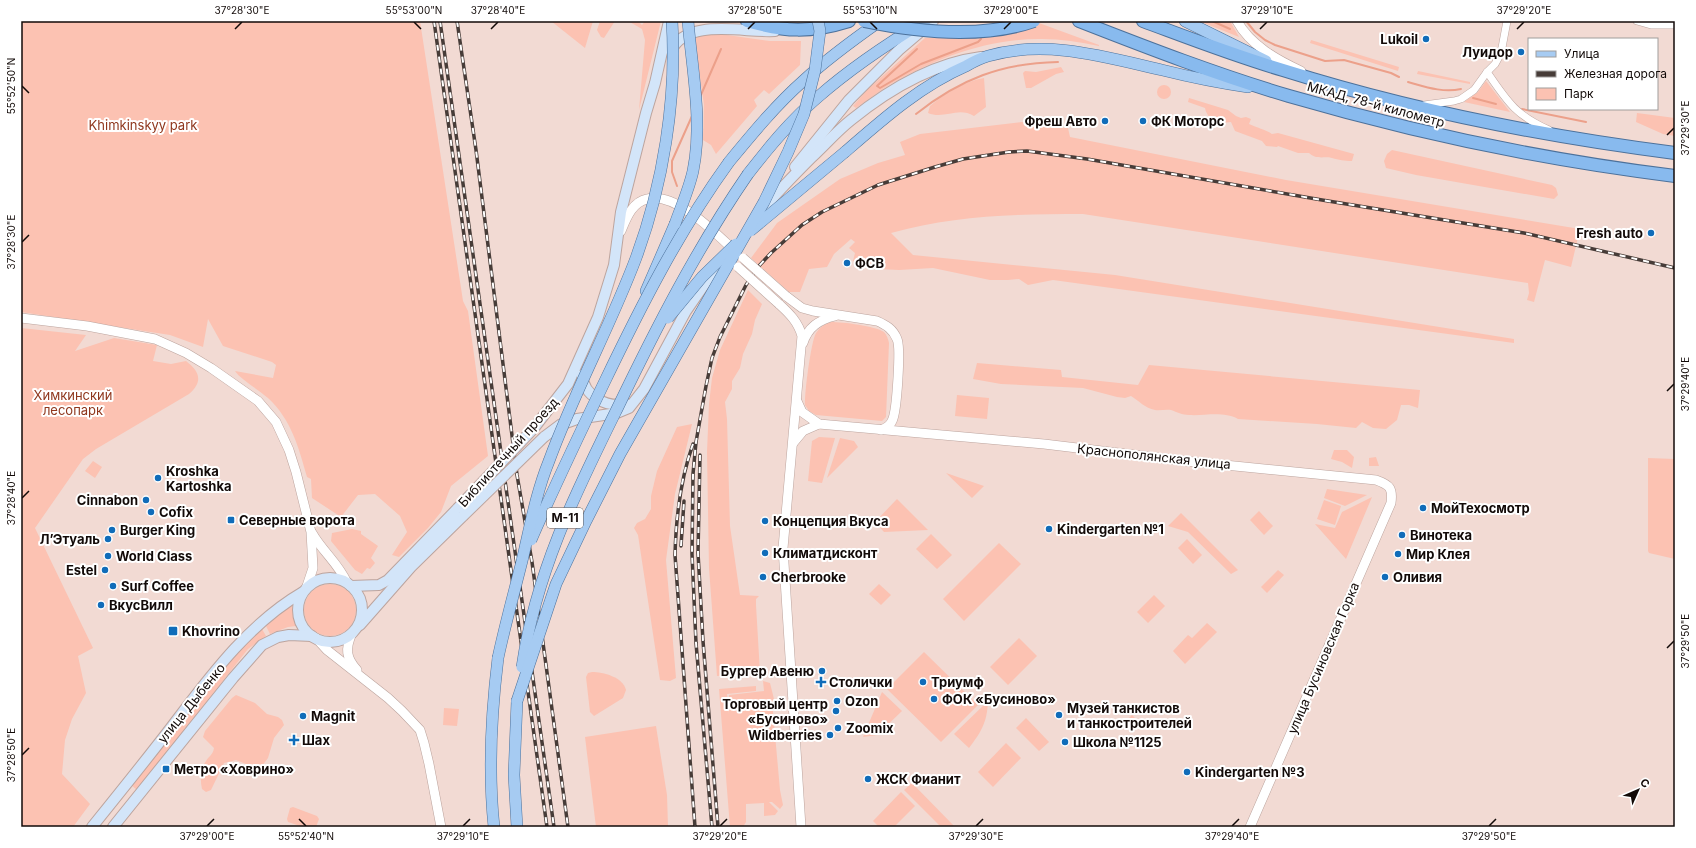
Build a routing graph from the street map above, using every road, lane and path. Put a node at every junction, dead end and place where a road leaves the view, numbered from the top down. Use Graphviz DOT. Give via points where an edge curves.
graph roads {
  1 [pos="669,21"];
  2 [pos="672,21"];
  3 [pos="688,21"];
  4 [pos="747,21"];
  5 [pos="818,21"];
  6 [pos="849,21"];
  7 [pos="864,21"];
  8 [pos="880,21"];
  9 [pos="925,21"];
  10 [pos="933,21"];
  11 [pos="1034,21"];
  12 [pos="1079,21"];
  13 [pos="1143,21"];
  14 [pos="1186,21"];
  15 [pos="1237,21"];
  16 [pos="1507,21"];
  17 [pos="1637,21"];
  18 [pos="1675,25"];
  19 [pos="791,30"];
  20 [pos="987,56"];
  21 [pos="1282,70"];
  22 [pos="1487,72"];
  23 [pos="1326,82"];
  24 [pos="655,83"];
  25 [pos="1269,90"];
  26 [pos="1416,107"];
  27 [pos="1561,136"];
  28 [pos="1675,153"];
  29 [pos="1675,176"];
  30 [pos="774,196"];
  31 [pos="618,239"];
  32 [pos="732,248"];
  33 [pos="715,269"];
  34 [pos="840,315"];
  35 [pos="21,318"];
  36 [pos="635,319"];
  37 [pos="590,339"];
  38 [pos="802,347"];
  39 [pos="646,348"];
  40 [pos="638,397"];
  41 [pos="797,401"];
  42 [pos="895,415"];
  43 [pos="818,424"];
  44 [pos="880,430"];
  45 [pos="914,432"];
  46 [pos="793,443"];
  47 [pos="1390,488"];
  48 [pos="461,512"];
  49 [pos="311,532"];
  50 [pos="522,561"];
  51 [pos="349,584"];
  52 [pos="304,591"];
  53 [pos="354,631"];
  54 [pos="314,637"];
  55 [pos="368,682"];
  56 [pos="517,701"];
  57 [pos="92,827"];
  58 [pos="113,827"];
  59 [pos="441,827"];
  60 [pos="494,827"];
  61 [pos="517,827"];
  62 [pos="801,827"];
  63 [pos="1250,827"];
  1 -- 24 [label="main road"];
  2 -- 50 [label="main road, bridge" via="672,72 667,138 647,222 616,306 548,462 531,517"];
  3 -- 36 [label="main road, bridge" via="697,114 693,172 675,224"];
  4 -- 19 [label="highway"];
  5 -- 56 [label="main road, bridge" via="820,31 815,70 804,114 788,152 764,202 620,454 586,520 556,584"];
  6 -- 19 [label="highway" via="821,28"];
  7 -- 11 [label="highway, bridge" via="925,31 1001,29"];
  8 -- 36 [label="main road, bridge" via="802,81 773,110 729,162 680,235"];
  9 -- 39 [label="main road, bridge" via="857,66 817,97 789,124 748,174 713,228"];
  10 -- 30 [label="main road" via="899,50 849,100 787,176"];
  12 -- 25 [label="highway, МКАД, 78-й километр"];
  13 -- 21 [label="highway, МКАД, 78-й километр"];
  14 -- 21 [label="main road"];
  15 -- 23 [label="street" via="1248,36 1283,63"];
  16 -- 22 [label="street" via="1501,53"];
  17 -- 18 [label="street" via="1651,25"];
  19 -- 24 [label="main road" via="769,32 717,29 701,30 686,35 673,46"];
  20 -- 25 [label="main road" via="1036,48 1061,50 1111,58 1226,84"];
  20 -- 30 [label="main road" via="941,67 910,81 879,100 851,120"];
  20 -- 39 [label="main road, bridge" via="955,70 892,111 727,252 678,305"];
  21 -- 23 [label="highway, МКАД, 78-й километр"];
  22 -- 26 [label="street" via="1474,90 1461,99"];
  22 -- 27 [label="street" via="1507,102 1521,115"];
  23 -- 26 [label="highway, МКАД, 78-й километр"];
  24 -- 31 [label="main road, Библиотечный проезд" via="621,212"];
  25 -- 29 [label="highway, МКАД, 78-й километр" via="1473,144 1599,166"];
  26 -- 27 [label="highway, МКАД, 78-й километр"];
  27 -- 28 [label="highway, МКАД, 78-й километр"];
  30 -- 32 [label="main road, Библиотечный проезд"];
  31 -- 32 [label="street" via="632,209 646,199 653,198 684,207"];
  31 -- 37 [label="main road, Библиотечный проезд" via="614,265"];
  32 -- 33 [label="main road, Библиотечный проезд"];
  32 -- 34 [label="street, bridge" via="802,308"];
  33 -- 38 [label="street, bridge" via="727,264 738,267 795,320 800,328"];
  33 -- 40 [label="main road, Библиотечный проезд" via="686,311"];
  34 -- 38 [label="street" via="816,323 807,334"];
  34 -- 42 [label="street" via="886,324 898,340"];
  35 -- 49 [label="street" via="101,328 155,340 186,353 242,389 266,410 276,422 285,440"];
  36 -- 50 [label="main road, М-11, bridge" via="555,485"];
  37 -- 40 [label="main road" via="582,373 582,382 586,389 600,401 610,404 619,405"];
  37 -- 48 [label="main road, Библиотечный проезд, bridge" via="568,384 534,428"];
  38 -- 41 [label="street"];
  39 -- 56 [label="main road, М-11, bridge" via="575,494 553,547 540,583"];
  40 -- 48 [label="main road, Библиотечный проезд, bridge" via="624,411 577,419 560,425"];
  41 -- 43 [label="street" via="802,412"];
  41 -- 46 [label="street"];
  42 -- 44 [label="street" via="888,426"];
  42 -- 45 [label="street, Краснополянская улица" via="902,428"];
  43 -- 44 [label="street, Краснополянская улица"];
  43 -- 46 [label="street" via="803,431"];
  44 -- 45 [label="street, Краснополянская улица"];
  45 -- 47 [label="street, Краснополянская улица" via="1376,480"];
  46 -- 62 [label="street" via="783,548"];
  47 -- 63 [label="street, улица Бусиновская Горка" via="1391,503"];
  48 -- 51 [label="main road, Библиотечный проезд" via="388,580 379,585"];
  48 -- 53 [label="main road, Библиотечный проезд"];
  49 -- 51 [label="street"];
  49 -- 52 [label="street" via="313,568"];
  50 -- 60 [label="main road, М-11, bridge" via="498,658 491,732 490,792"];
  51 -- 52 [label="main road" via="328,578 316,581"];
  51 -- 53 [label="main road" via="362,606 360,622"];
  52 -- 54 [label="main road" via="300,600 299,616 304,627"];
  52 -- 57 [label="main road, улица Дыбенко" via="266,618 226,659"];
  53 -- 54 [label="main road" via="344,639 334,641"];
  53 -- 55 [label="street" via="346,648 348,657"];
  54 -- 55 [label="street" via="331,654"];
  54 -- 58 [label="main road, улица Дыбенко" via="278,637 258,649"];
  55 -- 59 [label="street" via="420,730"];
  56 -- 61 [label="main road, М-11"];
}
